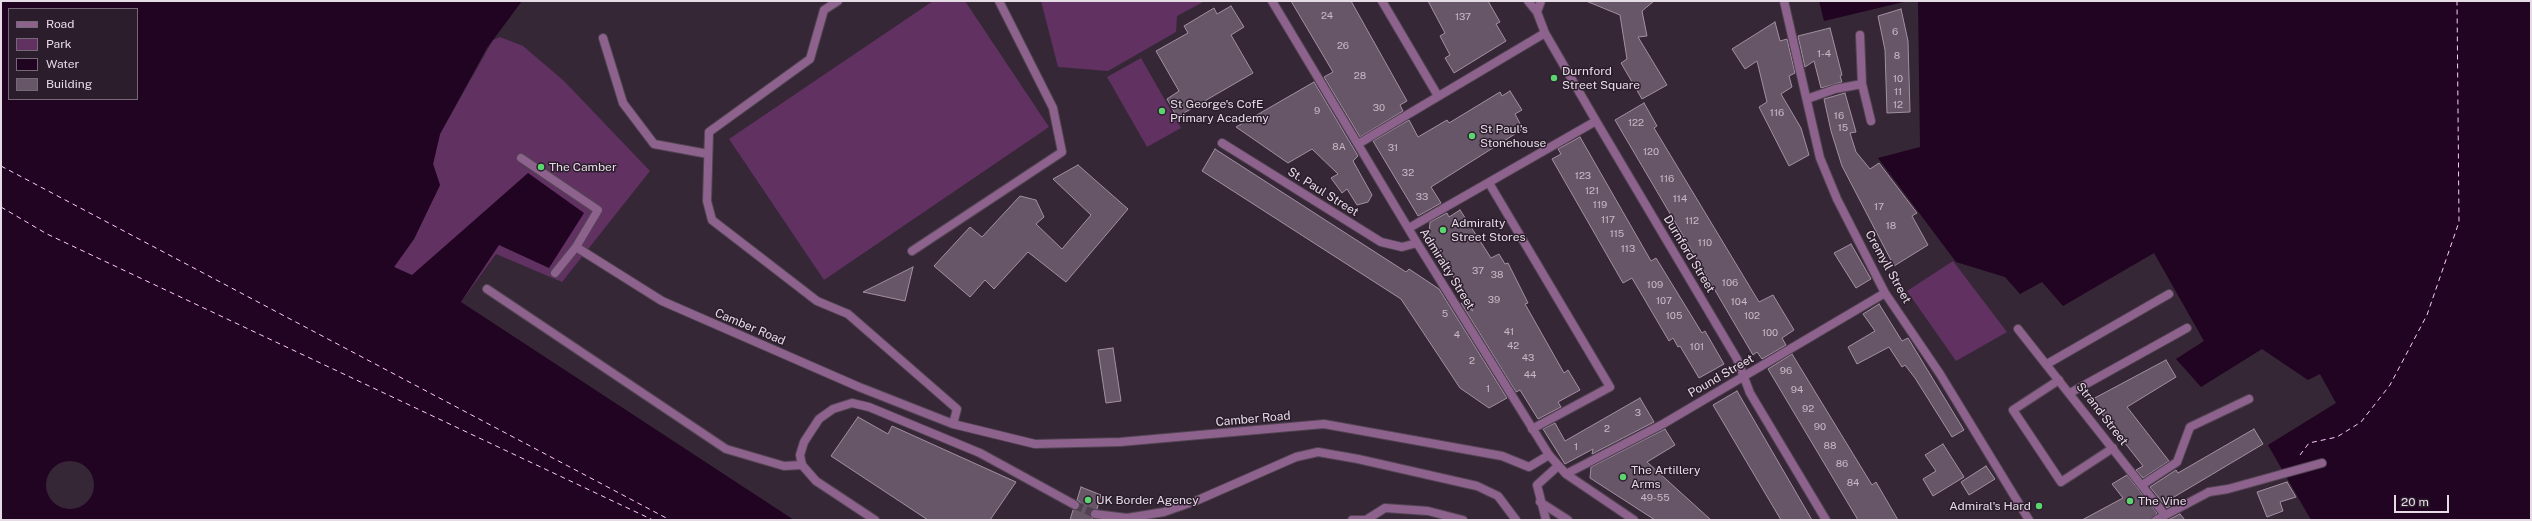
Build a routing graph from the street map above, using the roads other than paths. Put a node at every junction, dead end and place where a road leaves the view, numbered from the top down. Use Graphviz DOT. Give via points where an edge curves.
graph roads {
  1 [pos="838,1"];
  2 [pos="999,1"];
  3 [pos="1272,1"];
  4 [pos="1382,1"];
  5 [pos="1528,1"];
  6 [pos="1541,1"];
  7 [pos="1784,1"];
  8 [pos="1537,12"];
  9 [pos="1545,33"];
  10 [pos="1860,35"];
  11 [pos="603,38"];
  12 [pos="1862,84"];
  13 [pos="1438,96"];
  14 [pos="1807,99"];
  15 [pos="1596,121"];
  16 [pos="1871,122"];
  17 [pos="1222,143"];
  18 [pos="1358,144"];
  19 [pos="708,154"];
  20 [pos="521,158"];
  21 [pos="1489,182"];
  22 [pos="1409,228"];
  23 [pos="1417,242"];
  24 [pos="576,247"];
  25 [pos="912,250"];
  26 [pos="555,273"];
  27 [pos="487,289"];
  28 [pos="1885,293"];
  29 [pos="2169,294"];
  30 [pos="2187,328"];
  31 [pos="2018,329"];
  32 [pos="2047,364"];
  33 [pos="1744,376"];
  34 [pos="2059,380"];
  35 [pos="2070,393"];
  36 [pos="2249,399"];
  37 [pos="953,424"];
  38 [pos="1532,429"];
  39 [pos="2113,448"];
  40 [pos="1549,455"];
  41 [pos="2322,462"];
  42 [pos="802,465"];
  43 [pos="1558,466"];
  44 [pos="1566,474"];
  45 [pos="2142,485"];
  46 [pos="1540,502"];
  47 [pos="1075,505"];
  48 [pos="1095,514"];
  49 [pos="2165,515"];
  50 [pos="875,520"];
  51 [pos="1352,520"];
  52 [pos="1366,520"];
  53 [pos="1463,520"];
  54 [pos="1516,520"];
  55 [pos="1546,520"];
  56 [pos="1568,520"];
  57 [pos="1634,520"];
  58 [pos="1826,520"];
  59 [pos="2029,520"];
  60 [pos="2156,520"];
  1 -- 19 [label="street" via="824,10 810,59 709,132"];
  2 -- 25 [label="street" via="1053,108 1062,152"];
  3 -- 18 [label="street, Admiralty Street"];
  4 -- 13 [label="street"];
  5 -- 8 [label="street, Durnford Street"];
  6 -- 8 [label="street"];
  7 -- 14 [label="street, Cremyll Street"];
  8 -- 9 [label="street, Durnford Street"];
  9 -- 13 [label="street"];
  9 -- 15 [label="street, Durnford Street"];
  10 -- 12 [label="street"];
  11 -- 19 [label="street" via="623,103 654,144"];
  12 -- 14 [label="street" via="1835,89"];
  12 -- 16 [label="street"];
  13 -- 18 [label="street"];
  14 -- 28 [label="street, Cremyll Street" via="1823,164 1837,199"];
  15 -- 21 [label="street"];
  15 -- 33 [label="street, Durnford Street" via="1738,359"];
  17 -- 23 [label="street, St. Paul Street" via="1381,242 1402,247"];
  18 -- 22 [label="street, Admiralty Street"];
  19 -- 37 [label="street" via="707,200 712,220 817,301 848,314 957,409"];
  20 -- 24 [label="street" via="598,210"];
  21 -- 22 [label="street"];
  21 -- 38 [label="street" via="1610,387"];
  22 -- 23 [label="street, Admiralty Street"];
  23 -- 38 [label="street, Admiralty Street"];
  24 -- 26 [label="street"];
  24 -- 37 [label="street, Camber Road" via="662,301 859,387"];
  27 -- 42 [label="street" via="726,449 784,466"];
  28 -- 33 [label="street, Pound Street"];
  28 -- 59 [label="street, Cremyll Street" via="1940,374"];
  29 -- 32 [label="street"];
  30 -- 35 [label="street"];
  31 -- 32 [label="street, Strand Street"];
  32 -- 34 [label="street, Strand Street"];
  33 -- 44 [label="street, Pound Street" via="1663,424"];
  33 -- 58 [label="street, Durnford Street" via="1750,392"];
  34 -- 35 [label="street, Strand Street"];
  34 -- 39 [label="street" via="2013,410 2061,482"];
  35 -- 39 [label="street, Strand Street"];
  36 -- 45 [label="street" via="2190,427 2177,462"];
  37 -- 40 [label="street, Camber Road" via="1035,444 1120,442 1324,424 1502,456 1529,468"];
  38 -- 40 [label="street, Admiralty Street"];
  39 -- 45 [label="street, Strand Street"];
  40 -- 43 [label="street, Admiralty Street"];
  41 -- 49 [label="street" via="2209,492"];
  42 -- 47 [label="street" via="800,455 804,442 819,419 833,409 852,403 869,407 980,453"];
  42 -- 50 [label="street" via="816,481"];
  43 -- 44 [label="street, Admiralty Street"];
  43 -- 46 [label="street" via="1537,485"];
  44 -- 57 [label="street, Admiralty Street"];
  45 -- 49 [label="street, Strand Street"];
  46 -- 55 [label="street"];
  46 -- 56 [label="street"];
  48 -- 54 [label="street" via="1127,518 1164,512 1296,457 1318,452 1358,458 1478,486 1498,496"];
  49 -- 60 [label="street"];
  51 -- 52 [label="street"];
  52 -- 53 [label="street" via="1384,508 1428,511"];
}
